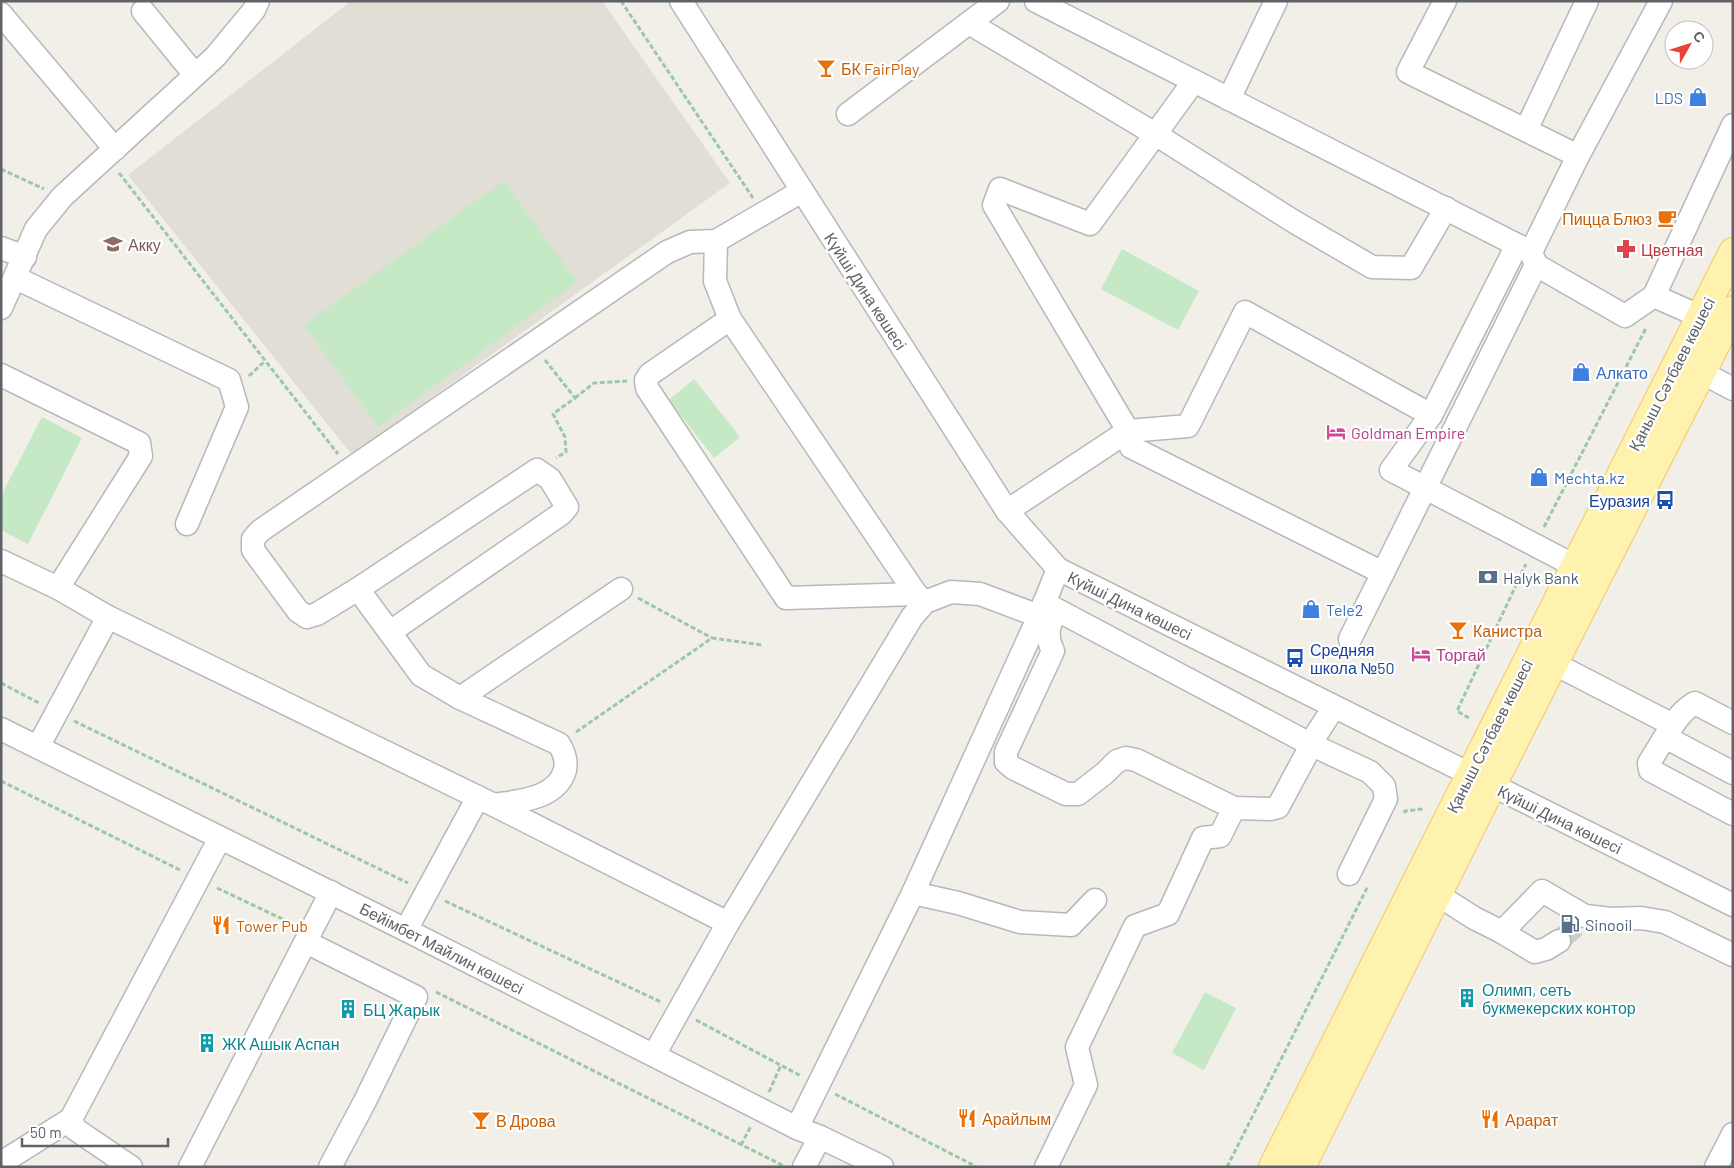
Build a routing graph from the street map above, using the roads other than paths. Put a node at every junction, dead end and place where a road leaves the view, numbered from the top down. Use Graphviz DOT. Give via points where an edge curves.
graph roads {
  1 [pos="258,1"];
  2 [pos="681,1"];
  3 [pos="998,1"];
  4 [pos="1036,1"];
  5 [pos="1276,1"];
  6 [pos="1445,1"];
  7 [pos="1587,1"];
  8 [pos="1661,1"];
  9 [pos="144,5"];
  10 [pos="1063,7"];
  11 [pos="1,14"];
  12 [pos="969,23"];
  13 [pos="195,75"];
  14 [pos="1194,82"];
  15 [pos="1229,99"];
  16 [pos="848,114"];
  17 [pos="1733,125"];
  18 [pos="1526,130"];
  19 [pos="1155,134"];
  20 [pos="110,153"];
  21 [pos="1578,156"];
  22 [pos="802,191"];
  23 [pos="1446,208"];
  24 [pos="716,241"];
  25 [pos="1,248"];
  26 [pos="1733,252"];
  27 [pos="1528,254"];
  28 [pos="24,257"];
  29 [pos="16,278"];
  30 [pos="1657,298"];
  31 [pos="1,308"];
  32 [pos="1719,318"];
  33 [pos="730,319"];
  34 [pos="1701,372"];
  35 [pos="1,375"];
  36 [pos="1733,389"];
  37 [pos="1431,415"];
  38 [pos="1128,431"];
  39 [pos="1425,488"];
  40 [pos="1006,511"];
  41 [pos="187,524"];
  42 [pos="1,561"];
  43 [pos="1575,566"];
  44 [pos="1058,569"];
  45 [pos="1383,573"];
  46 [pos="58,588"];
  47 [pos="358,589"];
  48 [pos="621,589"];
  49 [pos="921,598"];
  50 [pos="1046,610"];
  51 [pos="108,617"];
  52 [pos="390,632"];
  53 [pos="1350,639"];
  54 [pos="1554,663"];
  55 [pos="460,698"];
  56 [pos="1334,707"];
  57 [pos="1733,723"];
  58 [pos="1,729"];
  59 [pos="1669,731"];
  60 [pos="1310,744"];
  61 [pos="38,747"];
  62 [pos="1733,773"];
  63 [pos="1481,780"];
  64 [pos="486,801"];
  65 [pos="1234,808"];
  66 [pos="1733,814"];
  67 [pos="220,838"];
  68 [pos="1348,874"];
  69 [pos="1427,888"];
  70 [pos="331,892"];
  71 [pos="913,893"];
  72 [pos="1095,900"];
  73 [pos="1733,905"];
  74 [pos="728,923"];
  75 [pos="406,930"];
  76 [pos="1502,932"];
  77 [pos="1559,941"];
  78 [pos="306,942"];
  79 [pos="1733,955"];
  80 [pos="654,1055"];
  81 [pos="71,1119"];
  82 [pos="797,1128"];
  83 [pos="1733,1134"];
  84 [pos="820,1136"];
  85 [pos="1,1163"];
  86 [pos="131,1167"];
  87 [pos="190,1167"];
  88 [pos="330,1167"];
  89 [pos="804,1167"];
  90 [pos="882,1167"];
  91 [pos="1046,1167"];
  92 [pos="1273,1167"];
  93 [pos="1301,1167"];
  94 [pos="1716,1167"];
  1 -- 13 [label="street" via="215,57"];
  2 -- 22 [label="street, Күйші Дина көшесі"];
  3 -- 12 [label="street"];
  4 -- 10 [label="street"];
  5 -- 15 [label="street"];
  6 -- 18 [label="street" via="1408,72"];
  7 -- 18 [label="street"];
  8 -- 21 [label="street"];
  9 -- 13 [label="street"];
  10 -- 14 [label="street"];
  11 -- 20 [label="street"];
  12 -- 16 [label="street"];
  12 -- 19 [label="street"];
  13 -- 20 [label="street"];
  14 -- 15 [label="street"];
  14 -- 19 [label="street"];
  15 -- 23 [label="street"];
  17 -- 30 [label="street"];
  18 -- 21 [label="street"];
  19 -- 23 [label="street" via="1372,267 1411,268"];
  19 -- 38 [label="street" via="1090,224 1000,189 994,205"];
  20 -- 28 [label="street" via="62,197 36,229"];
  21 -- 27 [label="street"];
  22 -- 24 [label="street"];
  22 -- 40 [label="street, Күйші Дина көшесі"];
  23 -- 27 [label="street"];
  24 -- 33 [label="street" via="715,281"];
  24 -- 47 [label="street" via="690,242 667,252 260,531 253,539 253,550 298,611 307,617"];
  25 -- 28 [label="street"];
  26 -- 32 [label="main road, Қаныш Сәтбаев көшесі"];
  27 -- 30 [label="street" via="1625,316"];
  27 -- 37 [label="street"];
  27 -- 39 [label="street"];
  28 -- 29 [label="street"];
  29 -- 31 [label="street"];
  29 -- 41 [label="street" via="229,380 238,407"];
  30 -- 32 [label="street"];
  32 -- 34 [label="main road, Қаныш Сәтбаев көшесі"];
  32 -- 43 [label="main road, Қаныш Сәтбаев көшесі"];
  33 -- 49 [label="street"];
  33 -- 49 [label="street" via="650,374 646,380 647,388 786,598"];
  34 -- 36 [label="street"];
  34 -- 54 [label="main road, Қаныш Сәтбаев көшесі"];
  35 -- 46 [label="street" via="139,443 141,449 141,456"];
  37 -- 38 [label="street" via="1245,312 1188,426"];
  37 -- 39 [label="street" via="1391,470"];
  38 -- 40 [label="street"];
  38 -- 45 [label="street" via="1131,447"];
  39 -- 43 [label="street"];
  39 -- 45 [label="street"];
  40 -- 44 [label="street, Күйші Дина көшесі"];
  42 -- 46 [label="street"];
  43 -- 63 [label="main road, Қаныш Сәтбаев көшесі"];
  44 -- 50 [label="street"];
  44 -- 56 [label="street, Күйші Дина көшесі"];
  45 -- 53 [label="street"];
  46 -- 51 [label="street"];
  47 -- 52 [label="street"];
  47 -- 52 [label="street" via="537,470 550,479 567,507 561,514"];
  48 -- 55 [label="street"];
  49 -- 50 [label="street" via="951,592 980,594"];
  49 -- 74 [label="street"];
  50 -- 60 [label="street"];
  50 -- 65 [label="street" via="1048,641 1053,651 1006,752 1006,762 1066,794 1078,794 1117,761 1126,758 1136,760"];
  50 -- 71 [label="street"];
  51 -- 61 [label="street"];
  51 -- 64 [label="street"];
  52 -- 55 [label="street" via="421,675"];
  54 -- 59 [label="street"];
  54 -- 63 [label="main road, Қаныш Сәтбаев көшесі"];
  55 -- 64 [label="street" via="559,744 564,752 566,766 557,786 524,800"];
  56 -- 60 [label="street"];
  56 -- 63 [label="street, Күйші Дина көшесі"];
  57 -- 59 [label="street" via="1696,703 1688,707"];
  58 -- 61 [label="street, Бейімбет Майлин көшесі"];
  59 -- 62 [label="street"];
  59 -- 66 [label="street" via="1649,763 1650,770"];
  60 -- 65 [label="street" via="1278,807"];
  60 -- 68 [label="street" via="1370,772 1384,786 1386,799"];
  61 -- 67 [label="street, Бейімбет Майлин көшесі"];
  63 -- 69 [label="main road, Қаныш Сәтбаев көшесі"];
  63 -- 73 [label="street, Күйші Дина көшесі"];
  64 -- 74 [label="street"];
  64 -- 75 [label="street"];
  65 -- 91 [label="street" via="1220,836 1203,838 1168,914 1135,926 1076,1047 1086,1086"];
  67 -- 70 [label="street, Бейімбет Майлин көшесі"];
  67 -- 81 [label="street"];
  69 -- 76 [label="street"];
  69 -- 92 [label="main road, Қаныш Сәтбаев көшесі"];
  69 -- 93 [label="main road, Қаныш Сәтбаев көшесі"];
  70 -- 75 [label="street, Бейімбет Майлин көшесі"];
  70 -- 78 [label="street"];
  71 -- 72 [label="street" via="1020,922 1071,925"];
  71 -- 82 [label="street"];
  74 -- 80 [label="street"];
  75 -- 80 [label="street, Бейімбет Майлин көшесі"];
  76 -- 77 [label="street" via="1535,952"];
  76 -- 79 [label="street" via="1542,891 1581,921 1641,918 1664,922"];
  78 -- 87 [label="street"];
  78 -- 88 [label="street" via="416,997"];
  80 -- 82 [label="street, Бейімбет Майлин көшесі"];
  81 -- 85 [label="street"];
  81 -- 86 [label="street" via="75,1129"];
  82 -- 84 [label="street, Бейімбет Майлин көшесі"];
  83 -- 94 [label="street"];
  84 -- 89 [label="street"];
  84 -- 90 [label="street, Бейімбет Майлин көшесі"];
}
